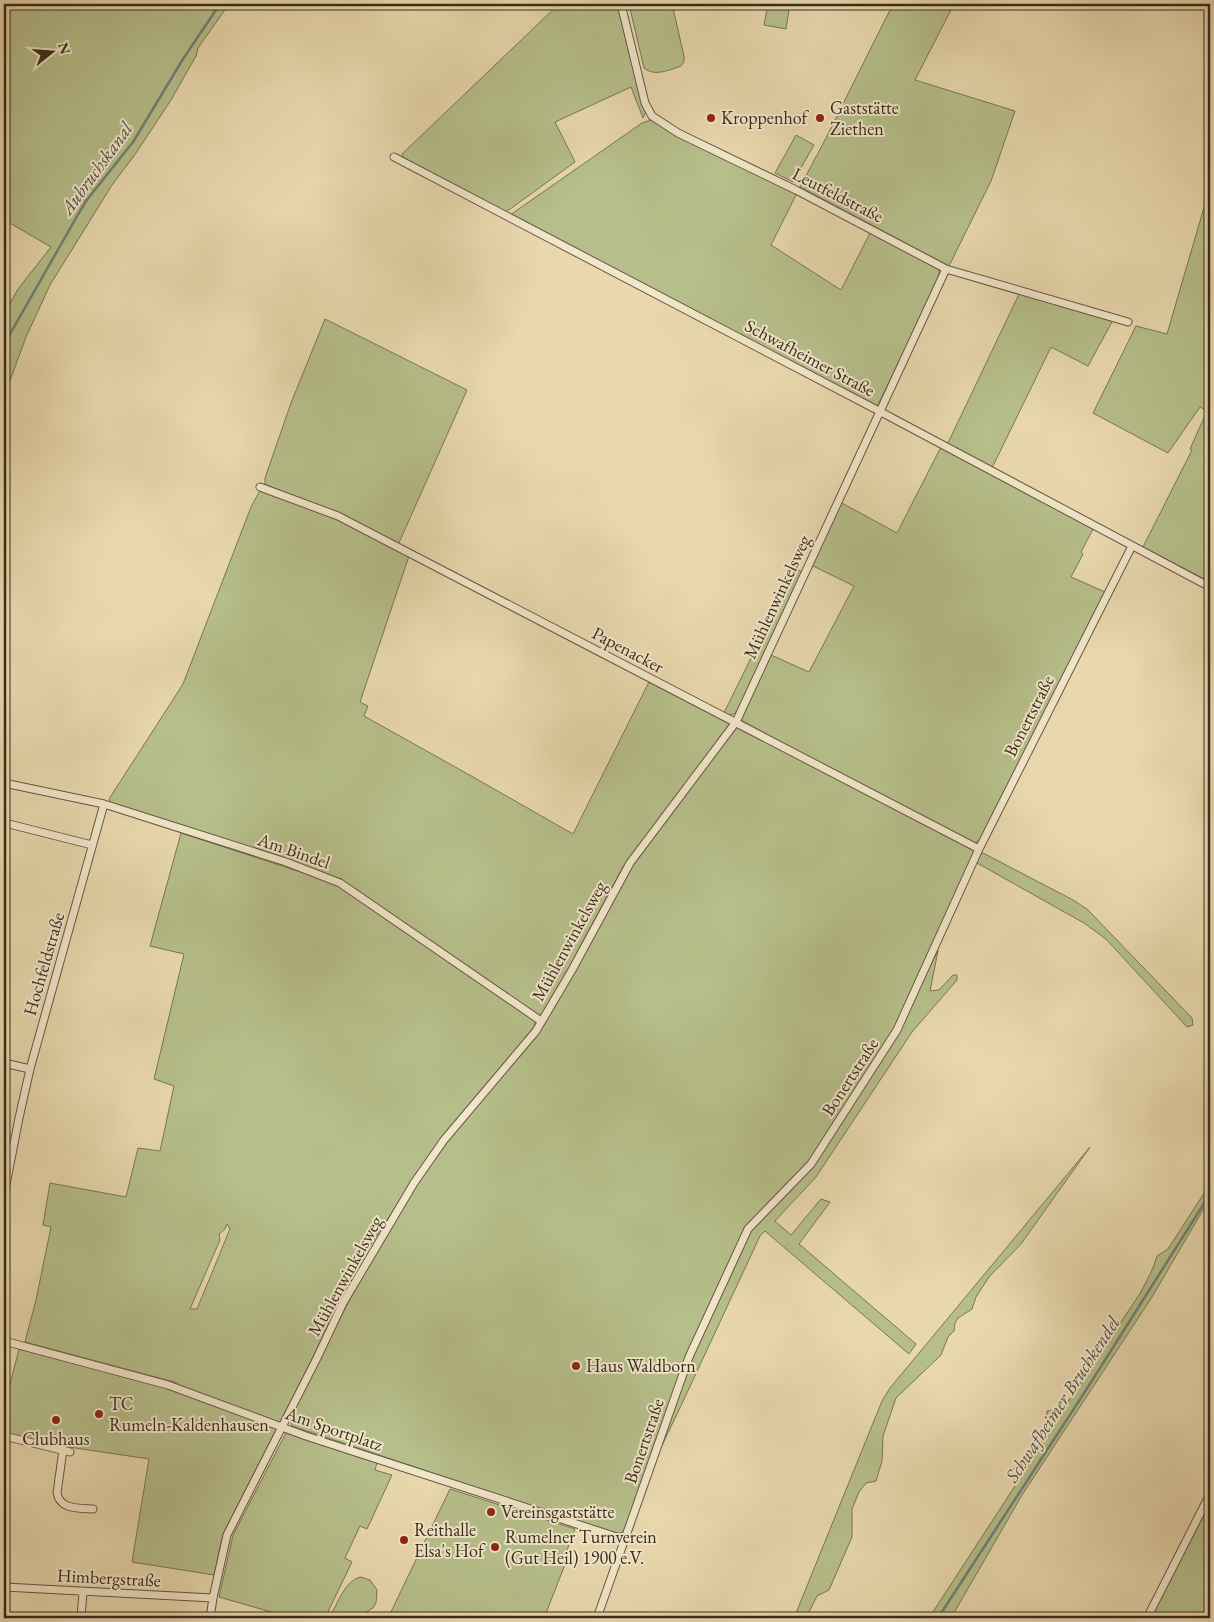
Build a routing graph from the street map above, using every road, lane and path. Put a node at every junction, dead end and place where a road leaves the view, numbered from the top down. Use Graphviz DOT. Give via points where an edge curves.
graph roads {
  1 [pos="621,4"];
  2 [pos="394,157"];
  3 [pos="946,269"];
  4 [pos="1128,322"];
  5 [pos="879,411"];
  6 [pos="260,487"];
  7 [pos="1132,546"];
  8 [pos="1210,586"];
  9 [pos="736,722"];
  10 [pos="4,783"];
  11 [pos="104,804"];
  12 [pos="4,828"];
  13 [pos="92,845"];
  14 [pos="979,849"];
  15 [pos="541,1021"];
  16 [pos="4,1063"];
  17 [pos="30,1069"];
  18 [pos="4,1192"];
  19 [pos="4,1341"];
  20 [pos="283,1427"];
  21 [pos="4,1436"];
  22 [pos="1210,1494"];
  23 [pos="93,1509"];
  24 [pos="626,1540"];
  25 [pos="4,1587"];
  26 [pos="83,1592"];
  27 [pos="213,1598"];
  28 [pos="81,1618"];
  29 [pos="210,1618"];
  30 [pos="597,1618"];
  31 [pos="1147,1618"];
  1 -- 3 [label="street, Leutfeldstraße" via="645,103 652,116 678,133 796,190"];
  2 -- 5 [label="street, Schwafheimer Straße"];
  3 -- 4 [label="street, Leutfeldstraße"];
  3 -- 5 [label="street, Mühlenwinkelsweg"];
  5 -- 7 [label="street, Schwafheimer Straße"];
  5 -- 9 [label="street, Mühlenwinkelsweg"];
  6 -- 9 [label="street, Papenacker" via="338,516"];
  7 -- 8 [label="street, Schwafheimer Straße"];
  7 -- 14 [label="street, Bonertstraße"];
  9 -- 14 [label="street, Papenacker"];
  9 -- 15 [label="street, Mühlenwinkelsweg" via="630,863"];
  10 -- 11 [label="street, Am Bindel"];
  11 -- 13 [label="street, Hochfeldstraße"];
  11 -- 15 [label="street, Am Bindel" via="286,862 340,883"];
  12 -- 13 [label="street" via="5,823"];
  13 -- 17 [label="street, Hochfeldstraße"];
  14 -- 24 [label="street, Bonertstraße" via="897,1030 811,1164 748,1229 689,1357"];
  15 -- 20 [label="street, Mühlenwinkelsweg" via="444,1140 414,1183 342,1303"];
  16 -- 17 [label="street"];
  17 -- 18 [label="street, Hochfeldstraße"];
  19 -- 20 [label="street, Am Sportplatz" via="160,1382"];
  20 -- 24 [label="street, Am Sportplatz"];
  20 -- 27 [label="street, Mühlenwinkelsweg" via="227,1535"];
  21 -- 23 [label="street" via="66,1451 58,1499 65,1506"];
  22 -- 31 [label="street"];
  24 -- 30 [label="street, Bonertstraße"];
  25 -- 26 [label="street, Himbergstraße"];
  26 -- 27 [label="street, Himbergstraße"];
  26 -- 28 [label="street"];
  27 -- 29 [label="street, Mühlenwinkelsweg"];
}
